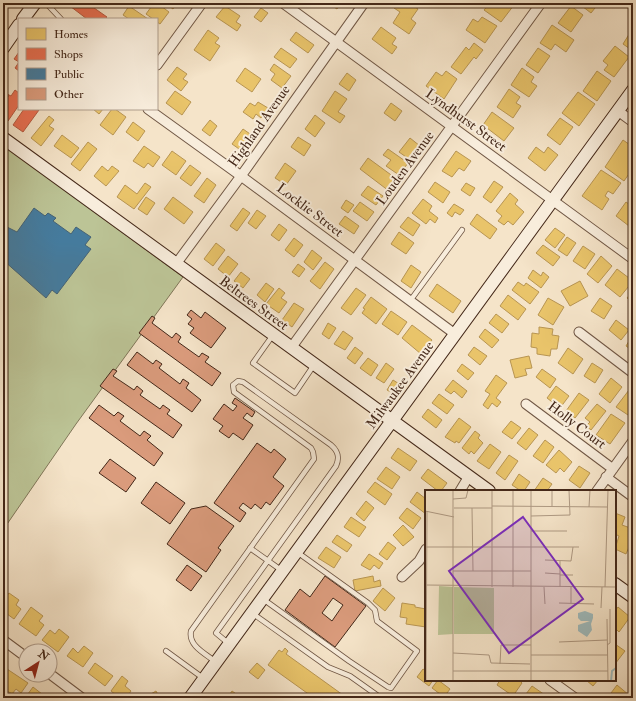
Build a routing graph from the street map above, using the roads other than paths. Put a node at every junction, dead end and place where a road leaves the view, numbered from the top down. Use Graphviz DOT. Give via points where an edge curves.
graph roads {
  1 [pos="35,3"];
  2 [pos="46,3"];
  3 [pos="202,3"];
  4 [pos="283,3"];
  5 [pos="364,3"];
  6 [pos="541,3"];
  7 [pos="24,18"];
  8 [pos="61,18"];
  9 [pos="18,27"];
  10 [pos="336,42"];
  11 [pos="3,48"];
  12 [pos="158,64"];
  13 [pos="633,90"];
  14 [pos="149,110"];
  15 [pos="618,111"];
  16 [pos="633,122"];
  17 [pos="452,128"];
  18 [pos="3,138"];
  19 [pos="241,176"];
  20 [pos="553,200"];
  21 [pos="462,230"];
  22 [pos="633,259"];
  23 [pos="355,261"];
  24 [pos="176,264"];
  25 [pos="410,301"];
  26 [pos="579,332"];
  27 [pos="455,334"];
  28 [pos="273,335"];
  29 [pos="292,348"];
  30 [pos="315,365"];
  31 [pos="633,373"];
  32 [pos="526,404"];
  33 [pos="393,420"];
  34 [pos="633,441"];
  35 [pos="612,469"];
  36 [pos="469,476"];
  37 [pos="606,477"];
  38 [pos="461,490"];
  39 [pos="488,490"];
  40 [pos="598,490"];
  41 [pos="633,497"];
  42 [pos="250,548"];
  43 [pos="425,551"];
  44 [pos="297,552"];
  45 [pos="268,561"];
  46 [pos="282,572"];
  47 [pos="402,577"];
  48 [pos="616,585"];
  49 [pos="633,597"];
  50 [pos="262,599"];
  51 [pos="252,613"];
  52 [pos="3,640"];
  53 [pos="230,644"];
  54 [pos="18,651"];
  55 [pos="166,652"];
  56 [pos="217,662"];
  57 [pos="204,679"];
  58 [pos="58,680"];
  59 [pos="551,681"];
  60 [pos="82,698"];
  61 [pos="190,698"];
  62 [pos="381,698"];
  63 [pos="575,698"];
  1 -- 7 [label="street"];
  2 -- 8 [label="lane"];
  3 -- 12 [label="street"];
  4 -- 10 [label="street, Lyndhurst Street"];
  5 -- 10 [label="street, Highland Avenue"];
  6 -- 17 [label="street, Louden Avenue"];
  9 -- 11 [label="street"];
  10 -- 17 [label="street, Lyndhurst Street"];
  10 -- 19 [label="street, Highland Avenue"];
  13 -- 15 [label="street, Milwaukee Avenue"];
  14 -- 19 [label="street, Locklie Street"];
  15 -- 16 [label="street"];
  15 -- 20 [label="street, Milwaukee Avenue"];
  17 -- 20 [label="street, Lyndhurst Street"];
  17 -- 23 [label="street, Louden Avenue"];
  18 -- 24 [label="street, Beltrees Street"];
  19 -- 23 [label="street, Locklie Street"];
  19 -- 24 [label="street, Highland Avenue"];
  20 -- 22 [label="street, Lyndhurst Street"];
  20 -- 27 [label="street, Milwaukee Avenue"];
  21 -- 25 [label="lane"];
  23 -- 25 [label="street, Locklie Street"];
  23 -- 29 [label="street, Louden Avenue"];
  24 -- 28 [label="street, Beltrees Street"];
  25 -- 27 [label="street, Locklie Street"];
  26 -- 31 [label="street"];
  27 -- 33 [label="street, Milwaukee Avenue"];
  28 -- 29 [label="street, Beltrees Street"];
  28 -- 30 [label="lane" via="253,363 265,372 295,393"];
  29 -- 30 [label="street, Beltrees Street"];
  30 -- 33 [label="street, Beltrees Street"];
  32 -- 35 [label="street, Holly Court"];
  33 -- 36 [label="street, Beltrees Street"];
  33 -- 44 [label="street, Milwaukee Avenue"];
  34 -- 35 [label="street"];
  35 -- 37 [label="street"];
  36 -- 38 [label="street"];
  36 -- 39 [label="street, Beltrees Street"];
  37 -- 40 [label="street"];
  37 -- 41 [label="street"];
  42 -- 45 [label="lane"];
  42 -- 45 [label="lane" via="314,459 310,448 234,392 233,385 238,381 243,382 335,448 339,457 336,466"];
  42 -- 56 [label="lane" via="191,630 190,636 194,645"];
  43 -- 47 [label="street" via="419,561"];
  44 -- 46 [label="street, Milwaukee Avenue"];
  44 -- 50 [label="lane" via="368,603 375,610 377,621 417,652 391,688"];
  45 -- 46 [label="lane"];
  45 -- 53 [label="lane" via="216,633"];
  46 -- 50 [label="street, Milwaukee Avenue"];
  48 -- 49 [label="street"];
  50 -- 51 [label="street, Milwaukee Avenue"];
  51 -- 53 [label="street, Milwaukee Avenue"];
  51 -- 62 [label="lane" via="328,667 350,676"];
  52 -- 54 [label="street"];
  53 -- 56 [label="street, Milwaukee Avenue"];
  55 -- 57 [label="lane"];
  56 -- 57 [label="street, Milwaukee Avenue"];
  57 -- 61 [label="street, Milwaukee Avenue"];
  58 -- 60 [label="street"];
  59 -- 63 [label="street"];
}
